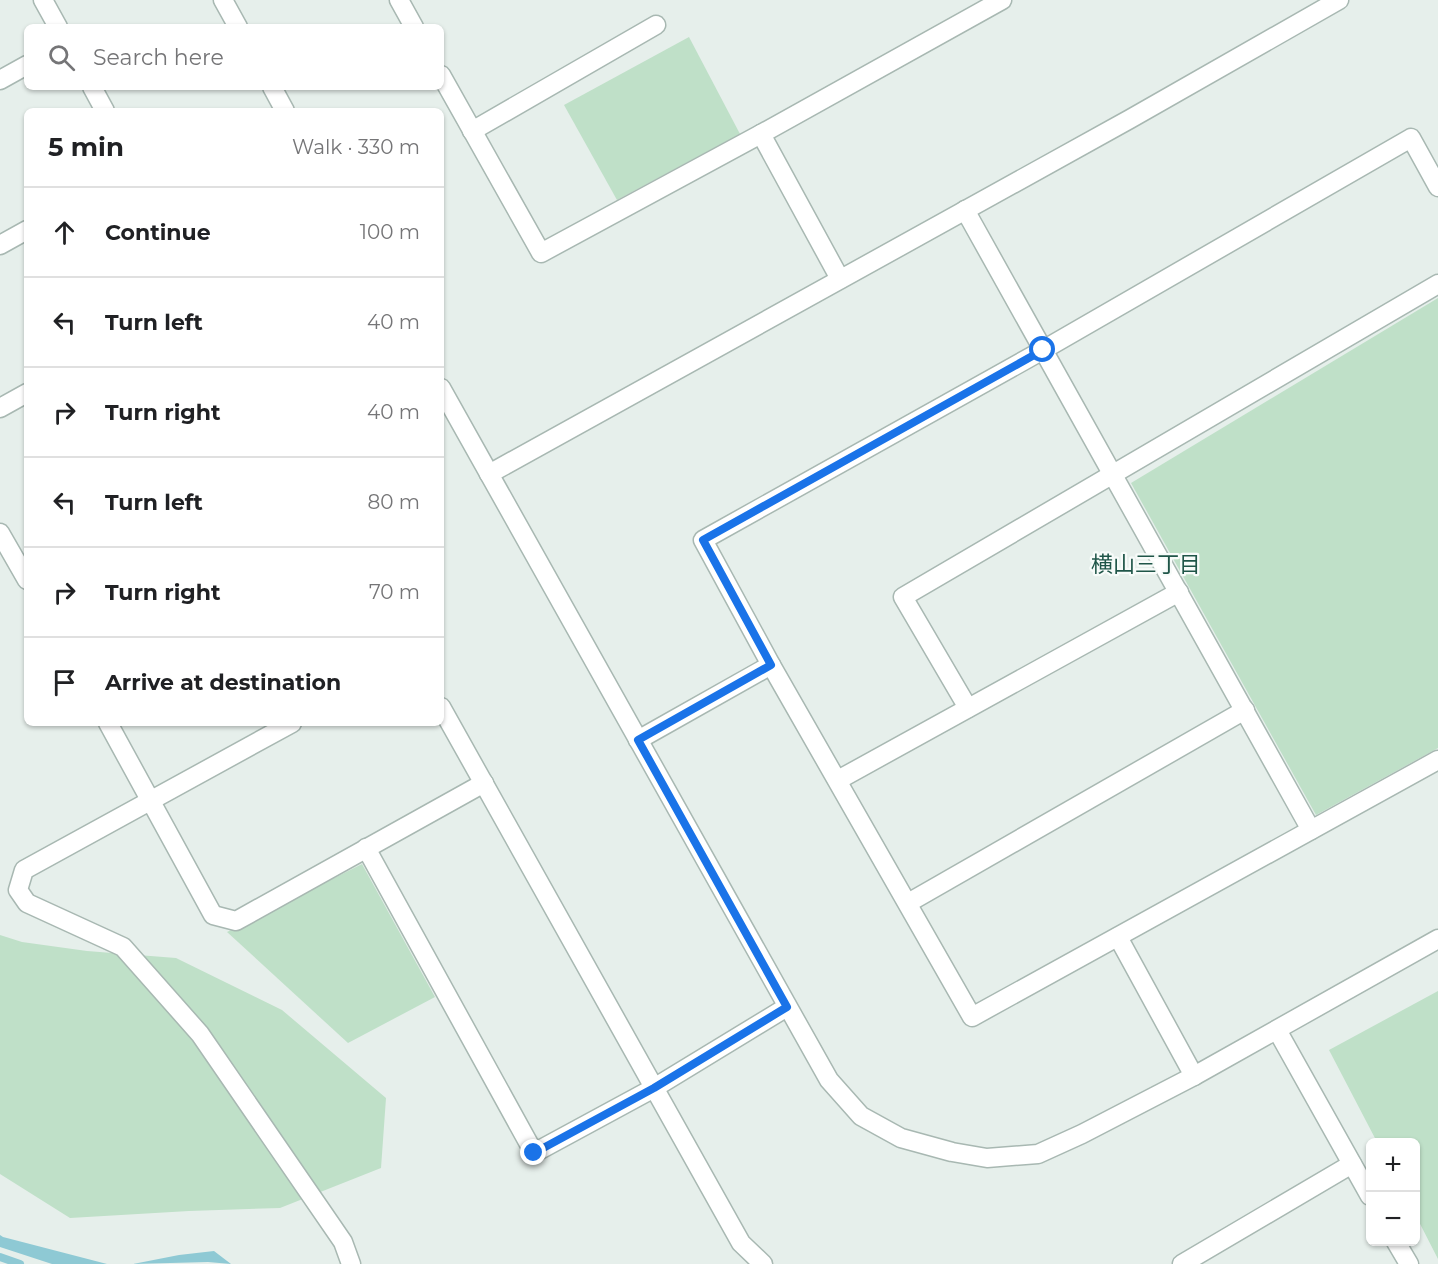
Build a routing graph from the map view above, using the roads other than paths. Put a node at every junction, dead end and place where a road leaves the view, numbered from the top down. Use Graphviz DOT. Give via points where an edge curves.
graph roads {
  1 [pos="43,0"];
  2 [pos="223,0"];
  3 [pos="1002,0"];
  4 [pos="1339,0"];
  5 [pos="404,2"];
  6 [pos="56,24"];
  7 [pos="236,24"];
  8 [pos="413,24"];
  9 [pos="656,25"];
  10 [pos="24,67"];
  11 [pos="444,80"];
  12 [pos="0,81"];
  13 [pos="94,90"];
  14 [pos="274,90"];
  15 [pos="103,108"];
  16 [pos="283,108"];
  17 [pos="472,131"];
  18 [pos="761,135"];
  19 [pos="1438,187"];
  20 [pos="965,210"];
  21 [pos="24,232"];
  22 [pos="0,245"];
  23 [pos="840,279"];
  24 [pos="1438,284"];
  25 [pos="1043,350"];
  26 [pos="444,393"];
  27 [pos="24,395"];
  28 [pos="0,408"];
  29 [pos="489,474"];
  30 [pos="1114,475"];
  31 [pos="0,533"];
  32 [pos="20,553"];
  33 [pos="24,568"];
  34 [pos="1179,592"];
  35 [pos="771,665"];
  36 [pos="968,708"];
  37 [pos="1245,710"];
  38 [pos="444,712"];
  39 [pos="110,726"];
  40 [pos="287,726"];
  41 [pos="638,740"];
  42 [pos="1438,760"];
  43 [pos="838,780"];
  44 [pos="484,783"];
  45 [pos="152,801"];
  46 [pos="1311,830"];
  47 [pos="366,848"];
  48 [pos="908,903"];
  49 [pos="1118,937"];
  50 [pos="1438,939"];
  51 [pos="787,1007"];
  52 [pos="1277,1030"];
  53 [pos="1194,1076"];
  54 [pos="654,1088"];
  55 [pos="1352,1164"];
  56 [pos="1369,1192"];
  57 [pos="1398,1246"];
  58 [pos="351,1264"];
  59 [pos="763,1264"];
  60 [pos="1182,1264"];
  61 [pos="1409,1264"];
  1 -- 6 [label="street"];
  2 -- 7 [label="street"];
  3 -- 18 [label="street"];
  4 -- 20 [label="street"];
  5 -- 8 [label="street"];
  9 -- 17 [label="street"];
  10 -- 12 [label="street"];
  11 -- 17 [label="street"];
  13 -- 15 [label="street"];
  14 -- 16 [label="street"];
  17 -- 18 [label="street" via="541,253"];
  18 -- 23 [label="street"];
  19 -- 25 [label="street" via="1411,138"];
  20 -- 23 [label="street"];
  20 -- 25 [label="street"];
  21 -- 22 [label="street"];
  23 -- 29 [label="street"];
  24 -- 30 [label="street"];
  25 -- 30 [label="street"];
  25 -- 35 [label="street" via="703,540"];
  26 -- 29 [label="street"];
  27 -- 28 [label="street"];
  29 -- 41 [label="street"];
  30 -- 34 [label="street"];
  30 -- 36 [label="street" via="903,597"];
  31 -- 32 [label="street"];
  32 -- 33 [label="street"];
  34 -- 36 [label="street"];
  34 -- 37 [label="street"];
  35 -- 41 [label="street"];
  35 -- 43 [label="street"];
  36 -- 43 [label="street"];
  37 -- 46 [label="street"];
  37 -- 48 [label="street"];
  38 -- 44 [label="street"];
  39 -- 45 [label="street"];
  40 -- 45 [label="street"];
  41 -- 51 [label="street"];
  42 -- 46 [label="street"];
  43 -- 48 [label="street"];
  44 -- 47 [label="street"];
  44 -- 54 [label="street"];
  45 -- 47 [label="street" via="213,915 236,921"];
  45 -- 58 [label="street" via="24,870 18,890 27,903 123,947 200,1034 343,1242"];
  46 -- 49 [label="street"];
  47 -- 54 [label="street" via="534,1153"];
  48 -- 49 [label="street" via="972,1017"];
  49 -- 53 [label="street"];
  50 -- 52 [label="street"];
  51 -- 53 [label="street" via="829,1080 861,1116 902,1138 987,1158 1038,1154"];
  51 -- 54 [label="street"];
  52 -- 53 [label="street"];
  52 -- 55 [label="street"];
  54 -- 59 [label="street" via="741,1243"];
  55 -- 56 [label="street"];
  55 -- 60 [label="street"];
  57 -- 61 [label="street"];
}
